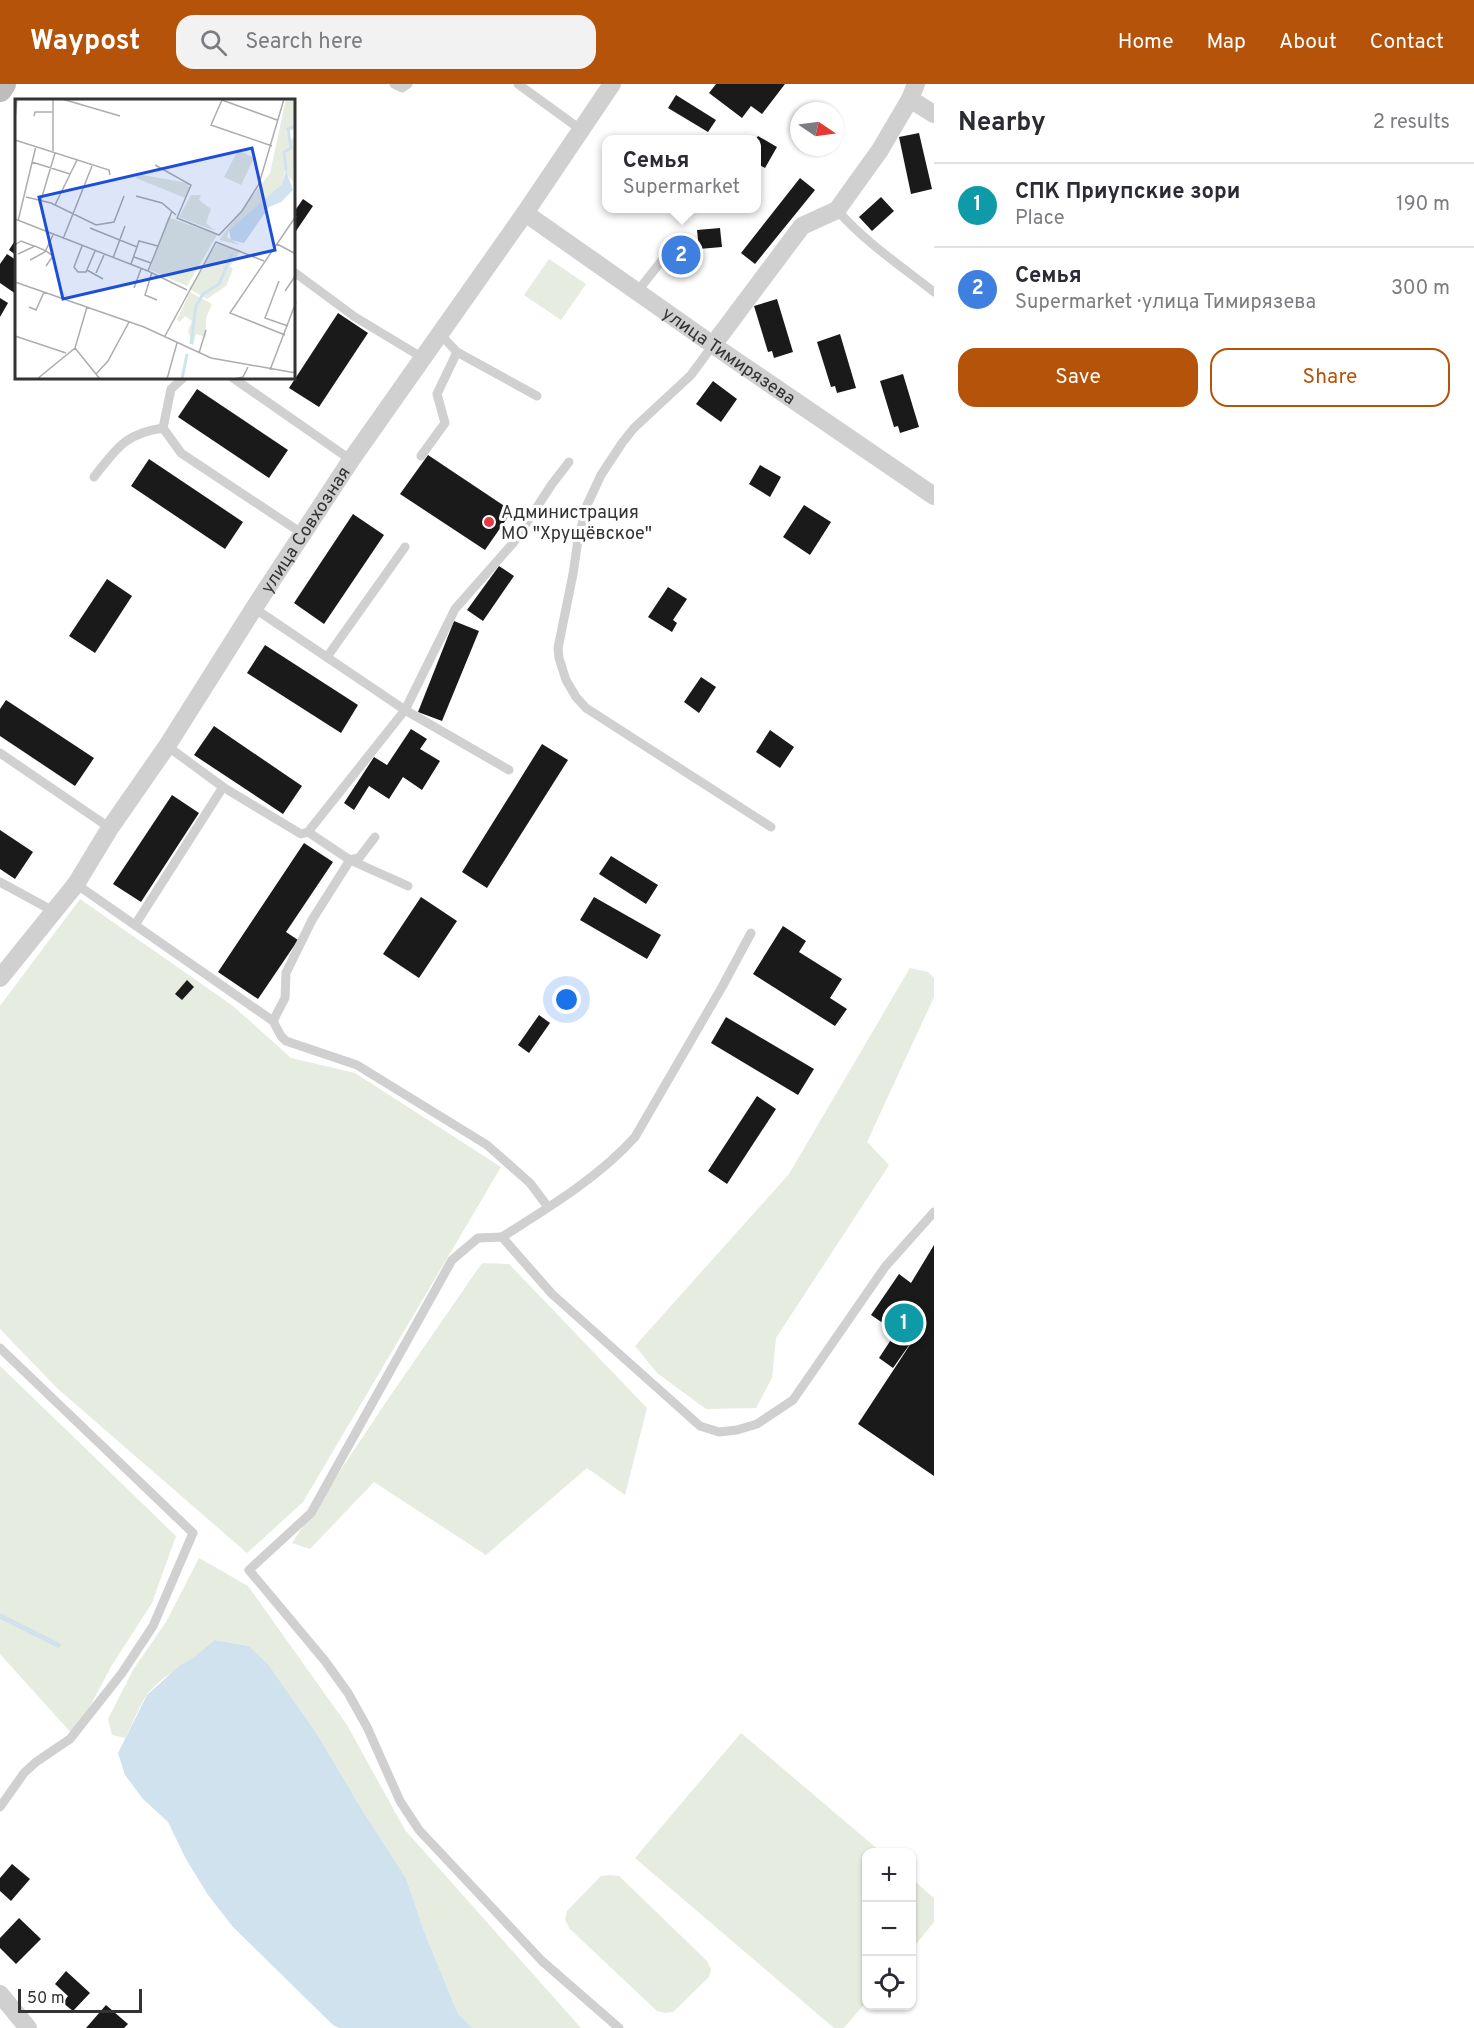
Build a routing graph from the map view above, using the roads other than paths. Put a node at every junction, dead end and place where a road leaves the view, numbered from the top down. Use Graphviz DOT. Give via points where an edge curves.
graph roads {
  1 [pos="4,84"];
  2 [pos="394,84"];
  3 [pos="408,84"];
  4 [pos="518,84"];
  5 [pos="612,84"];
  6 [pos="0,90"];
  7 [pos="913,92"];
  8 [pos="934,114"];
  9 [pos="580,129"];
  10 [pos="837,210"];
  11 [pos="525,213"];
  12 [pos="663,259"];
  13 [pos="296,273"];
  14 [pos="637,292"];
  15 [pos="934,292"];
  16 [pos="440,334"];
  17 [pos="713,345"];
  18 [pos="457,352"];
  19 [pos="423,358"];
  20 [pos="181,380"];
  21 [pos="236,380"];
  22 [pos="537,396"];
  23 [pos="163,428"];
  24 [pos="421,456"];
  25 [pos="351,460"];
  26 [pos="569,462"];
  27 [pos="94,477"];
  28 [pos="934,496"];
  29 [pos="303,534"];
  30 [pos="405,547"];
  31 [pos="254,608"];
  32 [pos="327,657"];
  33 [pos="405,710"];
  34 [pos="167,746"];
  35 [pos="0,753"];
  36 [pos="508,770"];
  37 [pos="223,787"];
  38 [pos="771,827"];
  39 [pos="110,828"];
  40 [pos="308,832"];
  41 [pos="375,837"];
  42 [pos="350,860"];
  43 [pos="0,882"];
  44 [pos="76,884"];
  45 [pos="408,886"];
  46 [pos="55,912"];
  47 [pos="135,925"];
  48 [pos="751,933"];
  49 [pos="0,978"];
  50 [pos="273,1021"];
  51 [pos="548,1208"];
  52 [pos="934,1212"];
  53 [pos="502,1237"];
  54 [pos="0,1348"];
  55 [pos="0,1807"];
  56 [pos="0,1994"];
  57 [pos="28,2028"];
  58 [pos="619,2028"];
  1 -- 6 [label="main road"];
  2 -- 3 [label="lane" via="402,88"];
  4 -- 9 [label="lane"];
  5 -- 9 [label="street, улица Совхозная"];
  7 -- 8 [label="street"];
  7 -- 10 [label="street"];
  9 -- 11 [label="street, улица Совхозная"];
  10 -- 15 [label="lane" via="871,243"];
  10 -- 17 [label="street" via="802,226"];
  11 -- 14 [label="street, улица Тимирязева"];
  11 -- 16 [label="street, улица Совхозная"];
  12 -- 14 [label="lane"];
  13 -- 19 [label="lane" via="355,317"];
  14 -- 17 [label="street, улица Тимирязева"];
  16 -- 18 [label="lane"];
  16 -- 19 [label="street, улица Совхозная"];
  17 -- 28 [label="street, улица Тимирязева"];
  17 -- 38 [label="lane" via="691,375 634,428 596,485 580,528 559,639 559,658 571,691 586,708"];
  18 -- 22 [label="lane"];
  18 -- 24 [label="lane" via="437,394 445,423"];
  19 -- 25 [label="street, улица Совхозная"];
  20 -- 23 [label="lane" via="171,389"];
  21 -- 25 [label="lane"];
  23 -- 27 [label="lane" via="141,431 117,447"];
  23 -- 29 [label="lane" via="181,453"];
  25 -- 29 [label="street, улица Совхозная"];
  26 -- 33 [label="lane" via="514,542 455,609"];
  29 -- 31 [label="street, улица Совхозная"];
  30 -- 32 [label="lane"];
  31 -- 32 [label="lane"];
  31 -- 34 [label="street, улица Совхозная"];
  32 -- 33 [label="lane"];
  33 -- 36 [label="lane"];
  33 -- 40 [label="lane"];
  34 -- 37 [label="lane"];
  34 -- 39 [label="street, улица Совхозная"];
  35 -- 39 [label="lane"];
  37 -- 40 [label="lane" via="300,834"];
  37 -- 47 [label="lane"];
  39 -- 44 [label="street, улица Совхозная"];
  40 -- 42 [label="lane"];
  41 -- 42 [label="lane" via="359,858"];
  42 -- 45 [label="lane"];
  42 -- 50 [label="lane" via="312,920 286,973 285,998"];
  43 -- 46 [label="lane"];
  44 -- 46 [label="street, улица Совхозная"];
  44 -- 47 [label="lane"];
  46 -- 49 [label="street, улица Совхозная"];
  47 -- 50 [label="lane"];
  48 -- 51 [label="lane" via="634,1137 615,1159"];
  50 -- 51 [label="lane" via="286,1041 357,1065 487,1145 530,1183"];
  51 -- 53 [label="lane"];
  52 -- 53 [label="lane" via="885,1267 793,1400 757,1424 719,1432 700,1426 552,1294"];
  53 -- 58 [label="lane" via="478,1238 452,1260 311,1513 249,1570 348,1693 400,1801 419,1830 542,1961"];
  54 -- 55 [label="lane" via="193,1533 153,1626 122,1673 70,1739 30,1767"];
  56 -- 57 [label="street"];
}
